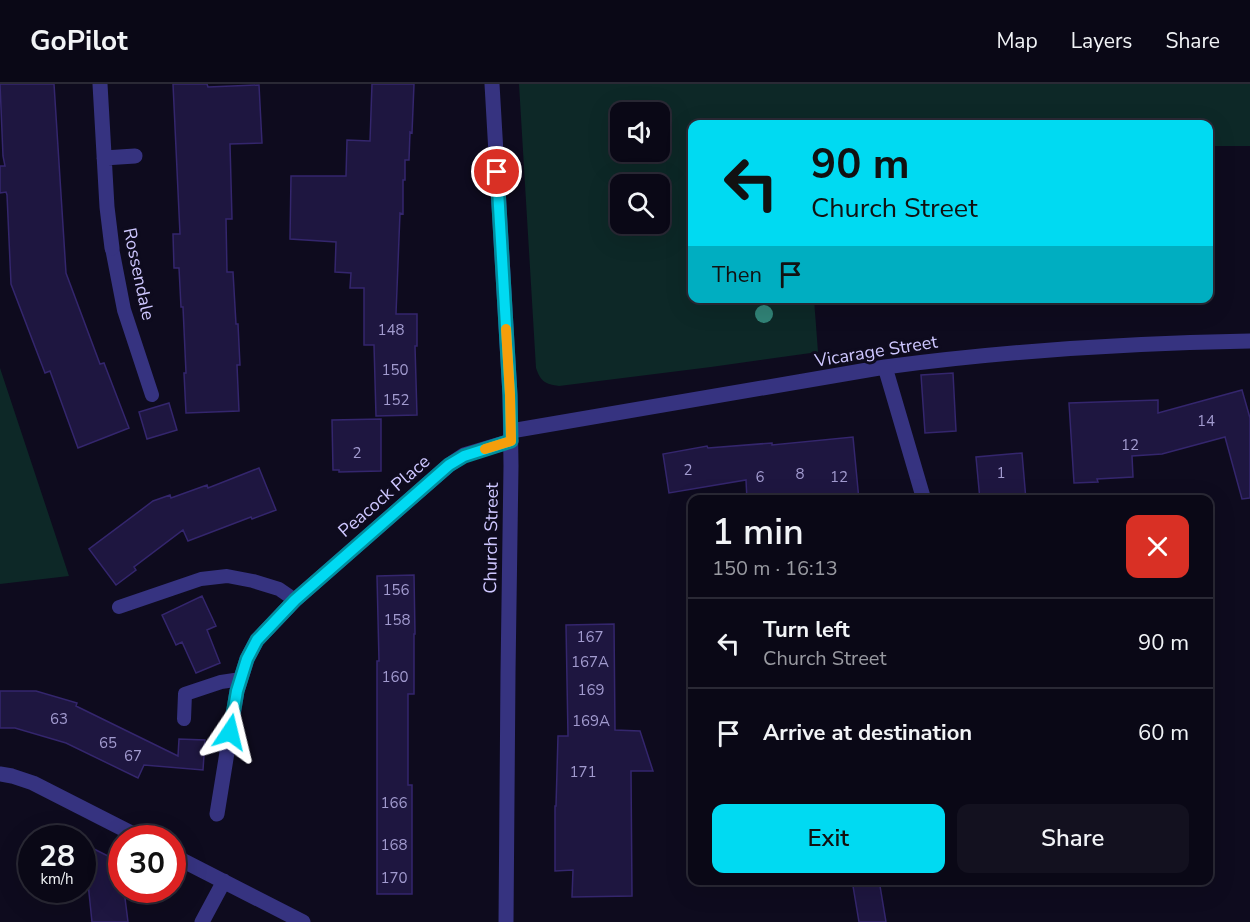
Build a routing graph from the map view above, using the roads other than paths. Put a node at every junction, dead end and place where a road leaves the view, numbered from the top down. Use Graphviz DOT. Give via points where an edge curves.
graph roads {
  1 [pos="100,84"];
  2 [pos="492,84"];
  3 [pos="135,156"];
  4 [pos="105,158"];
  5 [pos="112,249"];
  6 [pos="1250,341"];
  7 [pos="885,368"];
  8 [pos="152,395"];
  9 [pos="511,436"];
  10 [pos="923,495"];
  11 [pos="295,600"];
  12 [pos="119,608"];
  13 [pos="241,679"];
  14 [pos="184,719"];
  15 [pos="0,774"];
  16 [pos="217,814"];
  17 [pos="115,825"];
  18 [pos="186,862"];
  19 [pos="224,882"];
  20 [pos="202,922"];
  21 [pos="303,922"];
  22 [pos="506,922"];
  1 -- 4 [label="street, Rossendale"];
  2 -- 9 [label="street, Church Street"];
  3 -- 4 [label="street"];
  4 -- 5 [label="street, Rossendale"];
  5 -- 8 [label="lane, Rossendale" via="124,310"];
  6 -- 7 [label="street, Vicarage Street" via="1039,351"];
  7 -- 9 [label="street, Vicarage Street"];
  7 -- 10 [label="street"];
  9 -- 11 [label="street, Peacock Place" via="449,465"];
  9 -- 22 [label="street, Church Street"];
  11 -- 12 [label="lane" via="279,589 227,576 201,579"];
  11 -- 13 [label="street, Peacock Place" via="257,640"];
  13 -- 14 [label="lane" via="185,694"];
  13 -- 16 [label="street, Peacock Place"];
  15 -- 17 [label="street" via="33,783"];
  18 -- 19 [label="street"];
  19 -- 20 [label="street"];
  19 -- 21 [label="street"];
}
